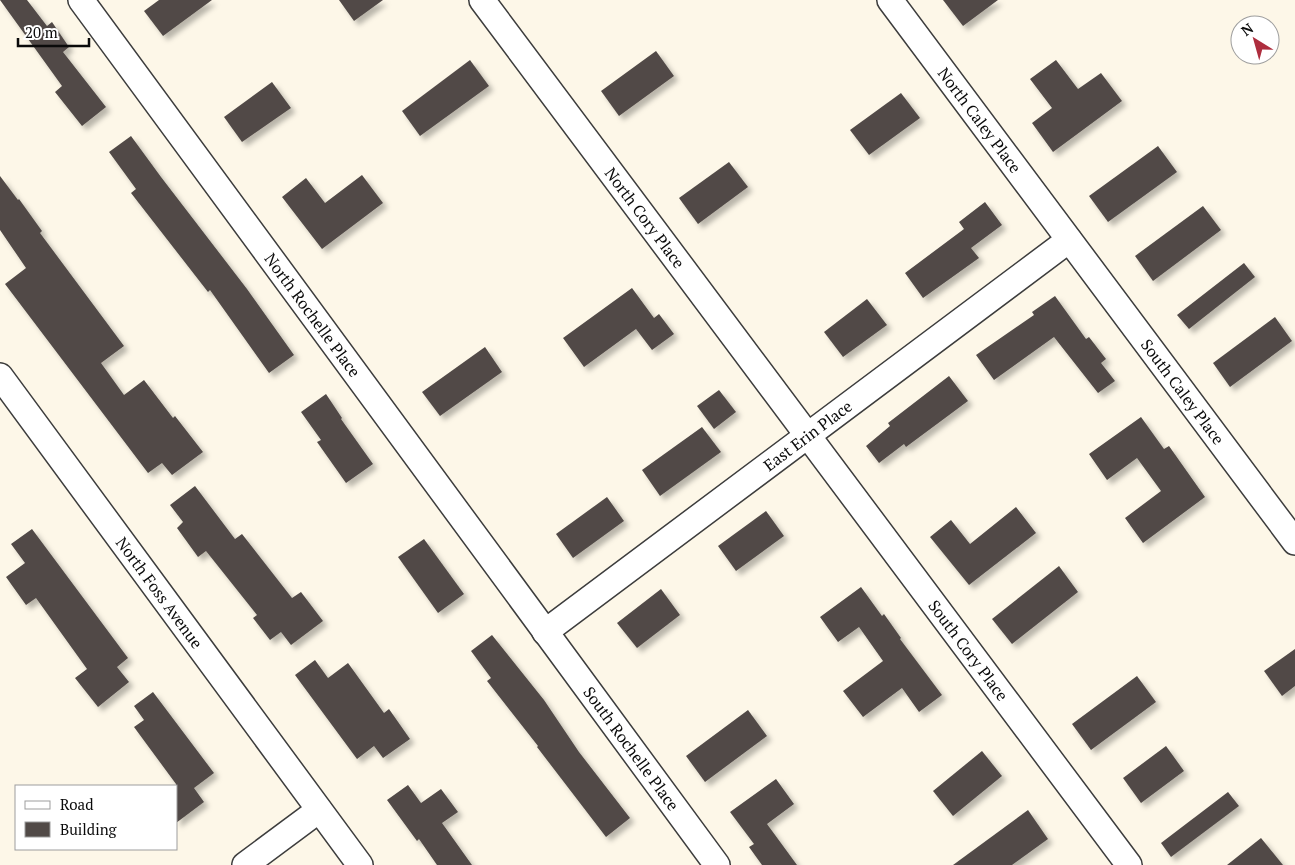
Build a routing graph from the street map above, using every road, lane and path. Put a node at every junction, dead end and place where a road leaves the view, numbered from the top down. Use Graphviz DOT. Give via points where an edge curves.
graph roads {
  1 [pos="80,0"];
  2 [pos="482,0"];
  3 [pos="890,0"];
  4 [pos="1069,240"];
  5 [pos="0,376"];
  6 [pos="808,437"];
  7 [pos="1295,542"];
  8 [pos="545,632"];
  9 [pos="319,810"];
  10 [pos="244,865"];
  11 [pos="360,865"];
  12 [pos="717,865"];
  13 [pos="1128,865"];
  1 -- 8 [label="street, North Rochelle Place"];
  2 -- 6 [label="street, North Cory Place"];
  3 -- 4 [label="street, North Caley Place"];
  4 -- 6 [label="street, East Erin Place"];
  4 -- 7 [label="street, South Caley Place"];
  5 -- 9 [label="street, North Foss Avenue"];
  6 -- 8 [label="street, East Erin Place"];
  6 -- 13 [label="street, South Cory Place"];
  8 -- 12 [label="street, South Rochelle Place"];
  9 -- 10 [label="street"];
  9 -- 11 [label="street, North Foss Avenue"];
}
